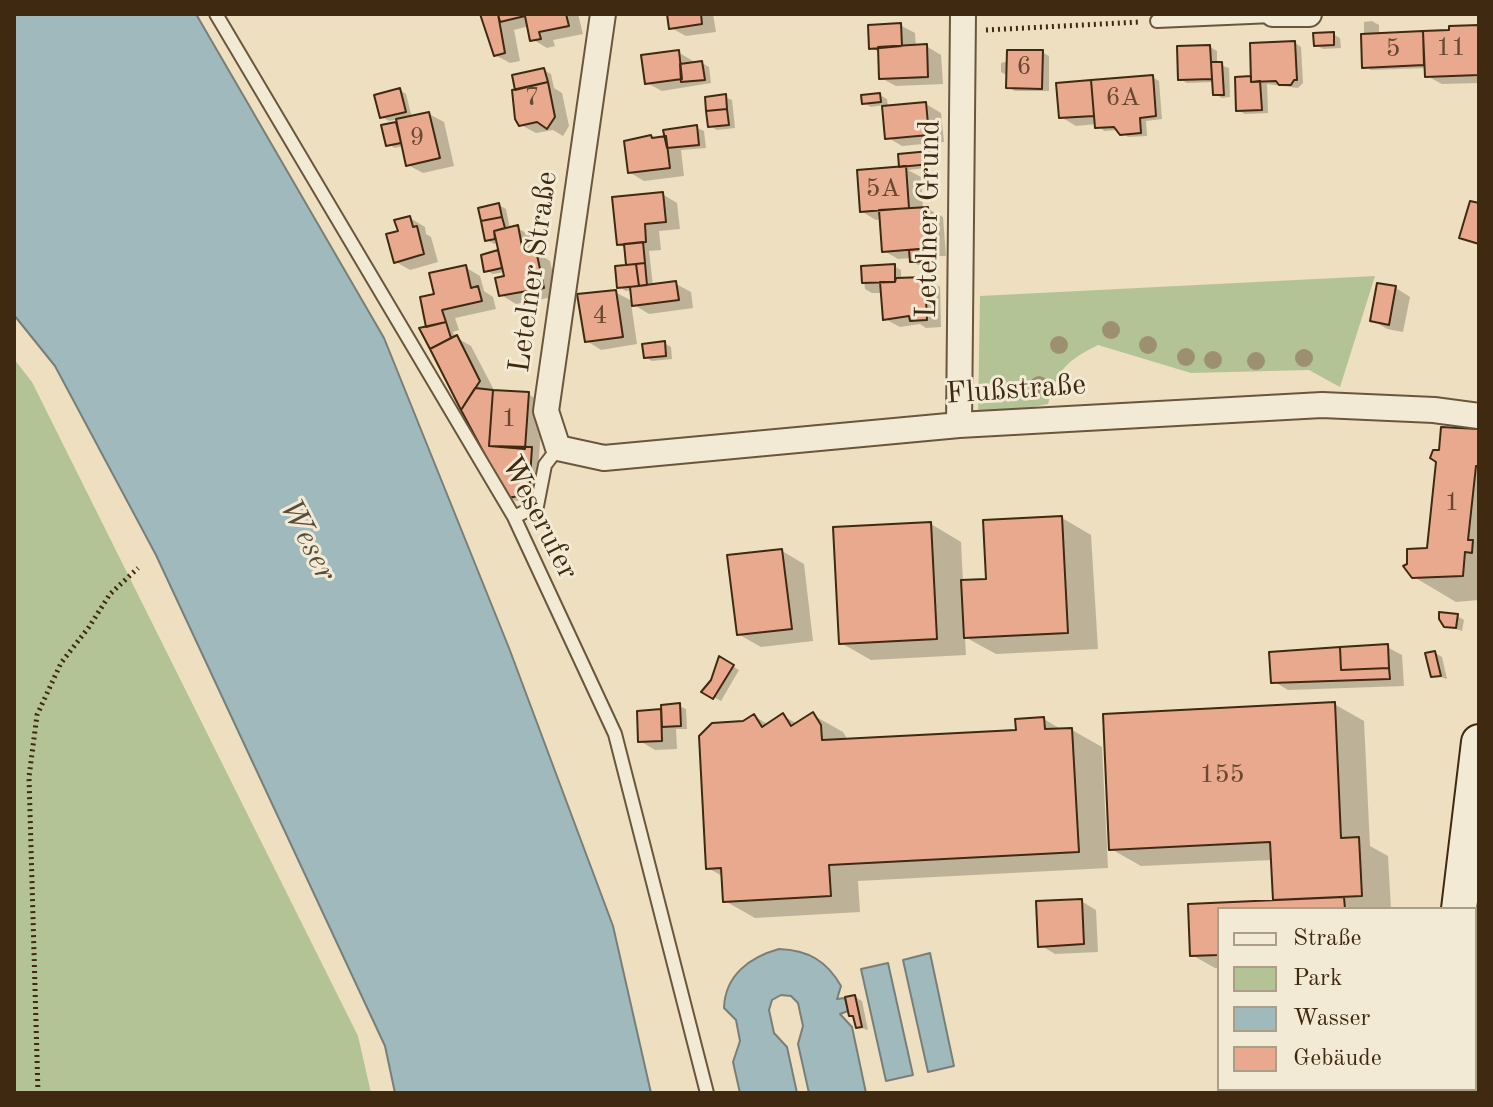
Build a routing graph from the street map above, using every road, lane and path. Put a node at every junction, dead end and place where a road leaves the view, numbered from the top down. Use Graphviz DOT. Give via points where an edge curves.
graph roads {
  1 [pos="216,14"];
  2 [pos="603,14"];
  3 [pos="1309,14"];
  4 [pos="1273,15"];
  5 [pos="1157,21"];
  6 [pos="963,22"];
  7 [pos="1479,416"];
  8 [pos="959,425"];
  9 [pos="558,448"];
  10 [pos="514,517"];
  11 [pos="138,568"];
  12 [pos="1479,742"];
  13 [pos="1474,829"];
  14 [pos="1463,904"];
  15 [pos="38,1093"];
  16 [pos="707,1093"];
  1 -- 10 [label="lane, Weserufer"];
  2 -- 9 [label="street, Letelner Straße" via="546,411"];
  3 -- 4 [label="street"];
  4 -- 5 [label="lane"];
  5 -- 6 [label="path"];
  6 -- 8 [label="street, Letelner Grund"];
  7 -- 8 [label="street, Flußstraße" via="1322,405"];
  8 -- 9 [label="street, Flußstraße" via="604,458"];
  9 -- 10 [label="lane" via="545,465 537,506"];
  10 -- 16 [label="lane, Weserufer" via="615,734"];
  11 -- 15 [label="path" via="110,594 61,663 37,715 29,777"];
  12 -- 13 [label="street"];
  13 -- 14 [label="street"];
}
